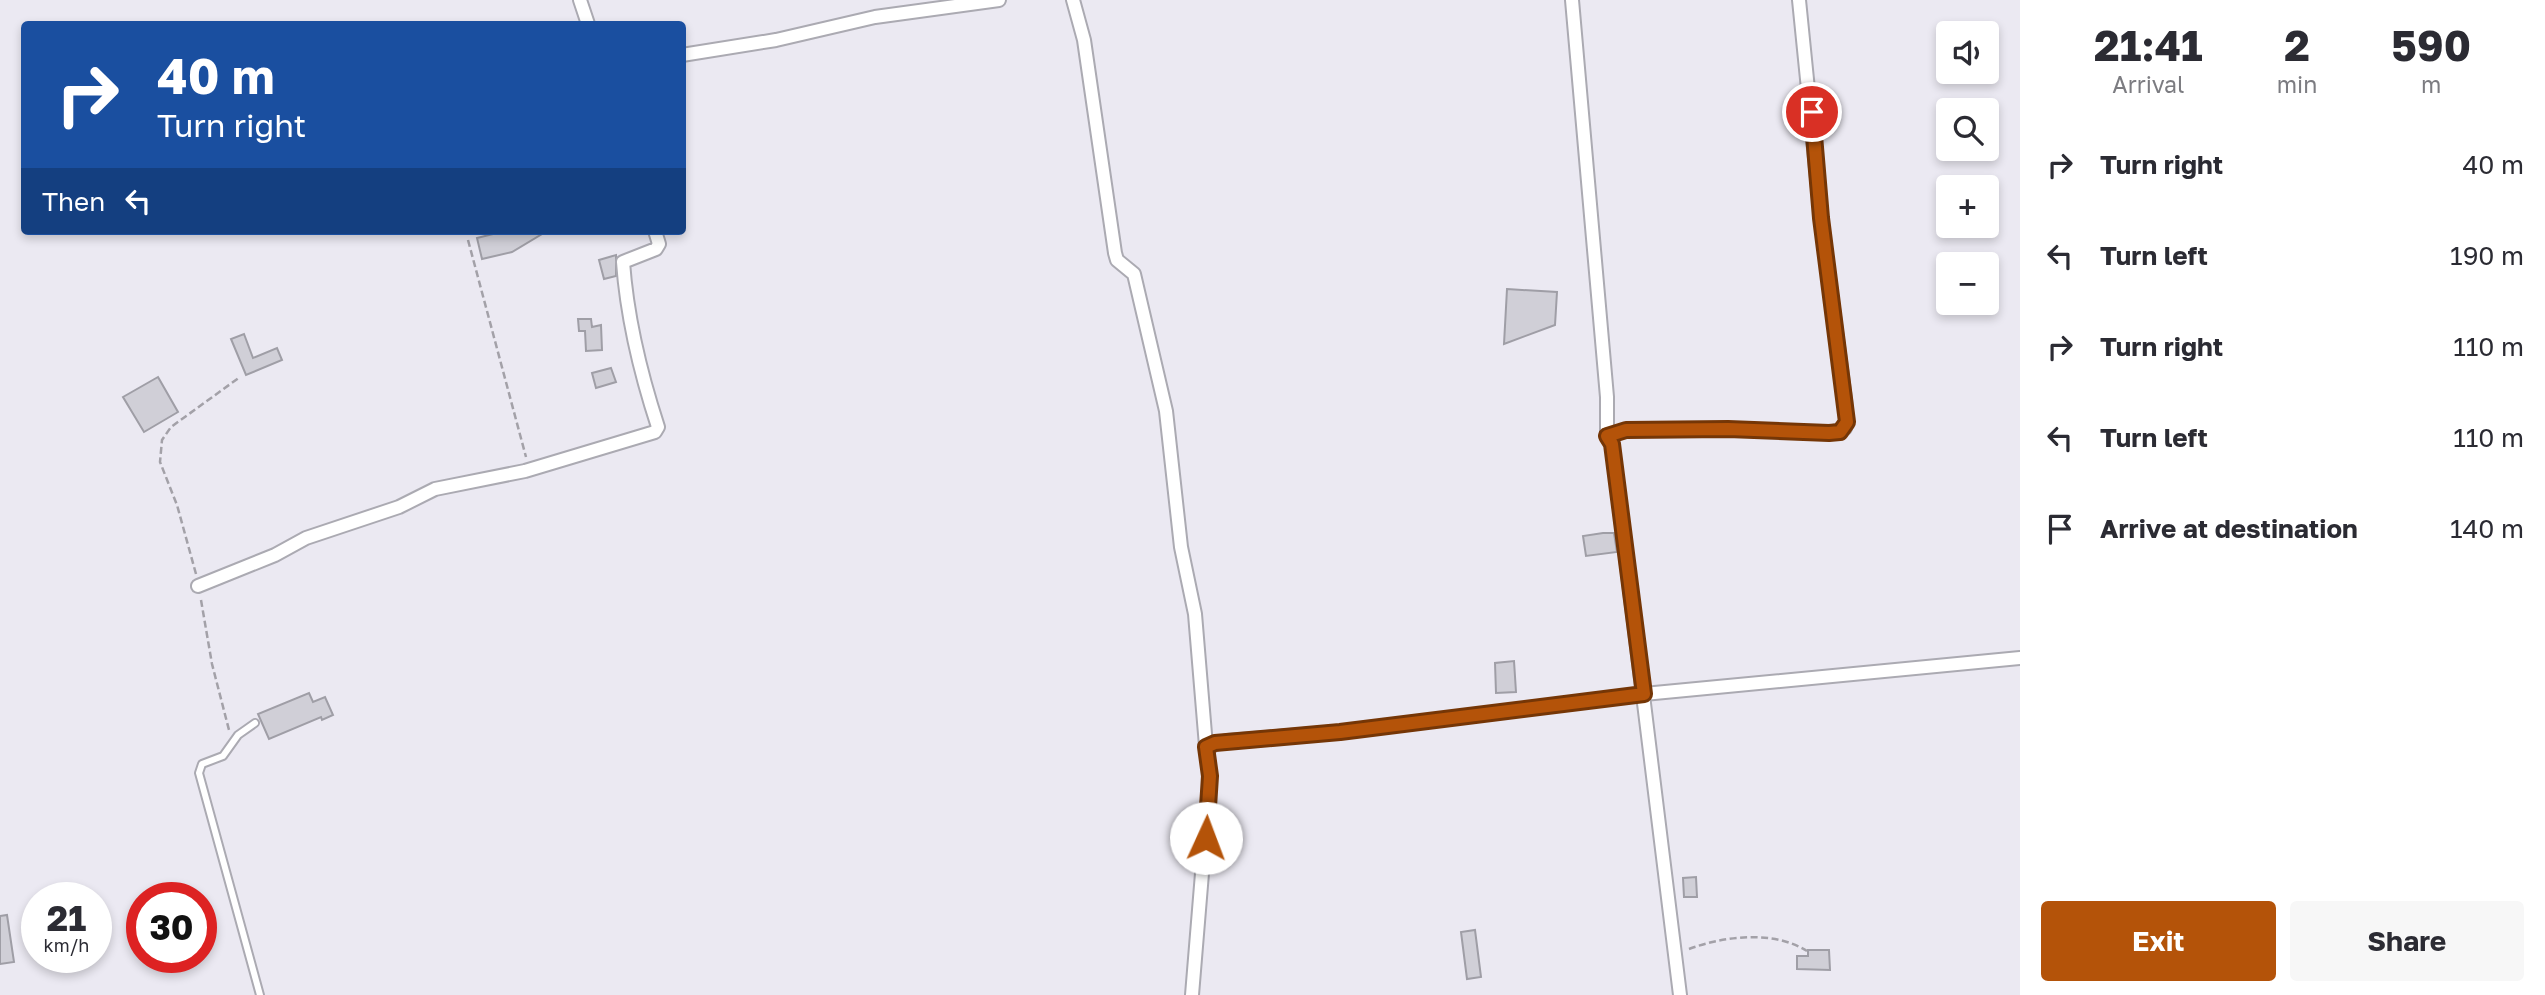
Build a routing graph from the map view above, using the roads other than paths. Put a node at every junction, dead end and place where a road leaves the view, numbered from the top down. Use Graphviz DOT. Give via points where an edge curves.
graph roads {
  1 [pos="580,0"];
  2 [pos="999,0"];
  3 [pos="1073,0"];
  4 [pos="1572,0"];
  5 [pos="1799,0"];
  6 [pos="587,21"];
  7 [pos="686,54"];
  8 [pos="656,235"];
  9 [pos="1607,436"];
  10 [pos="198,586"];
  11 [pos="2020,658"];
  12 [pos="1644,694"];
  13 [pos="255,723"];
  14 [pos="1206,747"];
  15 [pos="260,995"];
  16 [pos="1192,995"];
  17 [pos="1680,995"];
  1 -- 6 [label="street"];
  2 -- 7 [label="street" via="875,17"];
  3 -- 14 [label="street" via="1084,40 1115,253 1133,274 1166,411 1181,547 1195,614"];
  4 -- 9 [label="street"];
  5 -- 9 [label="street" via="1845,428 1829,433 1626,430"];
  8 -- 10 [label="street" via="656,249 622,262 658,427 655,432 530,470 435,489 399,507 306,538"];
  9 -- 12 [label="street" via="1612,444"];
  11 -- 12 [label="street"];
  12 -- 14 [label="street"];
  12 -- 17 [label="street"];
  13 -- 15 [label="lane" via="238,735 223,756 202,764 199,773"];
  14 -- 16 [label="street" via="1210,776"];
}
